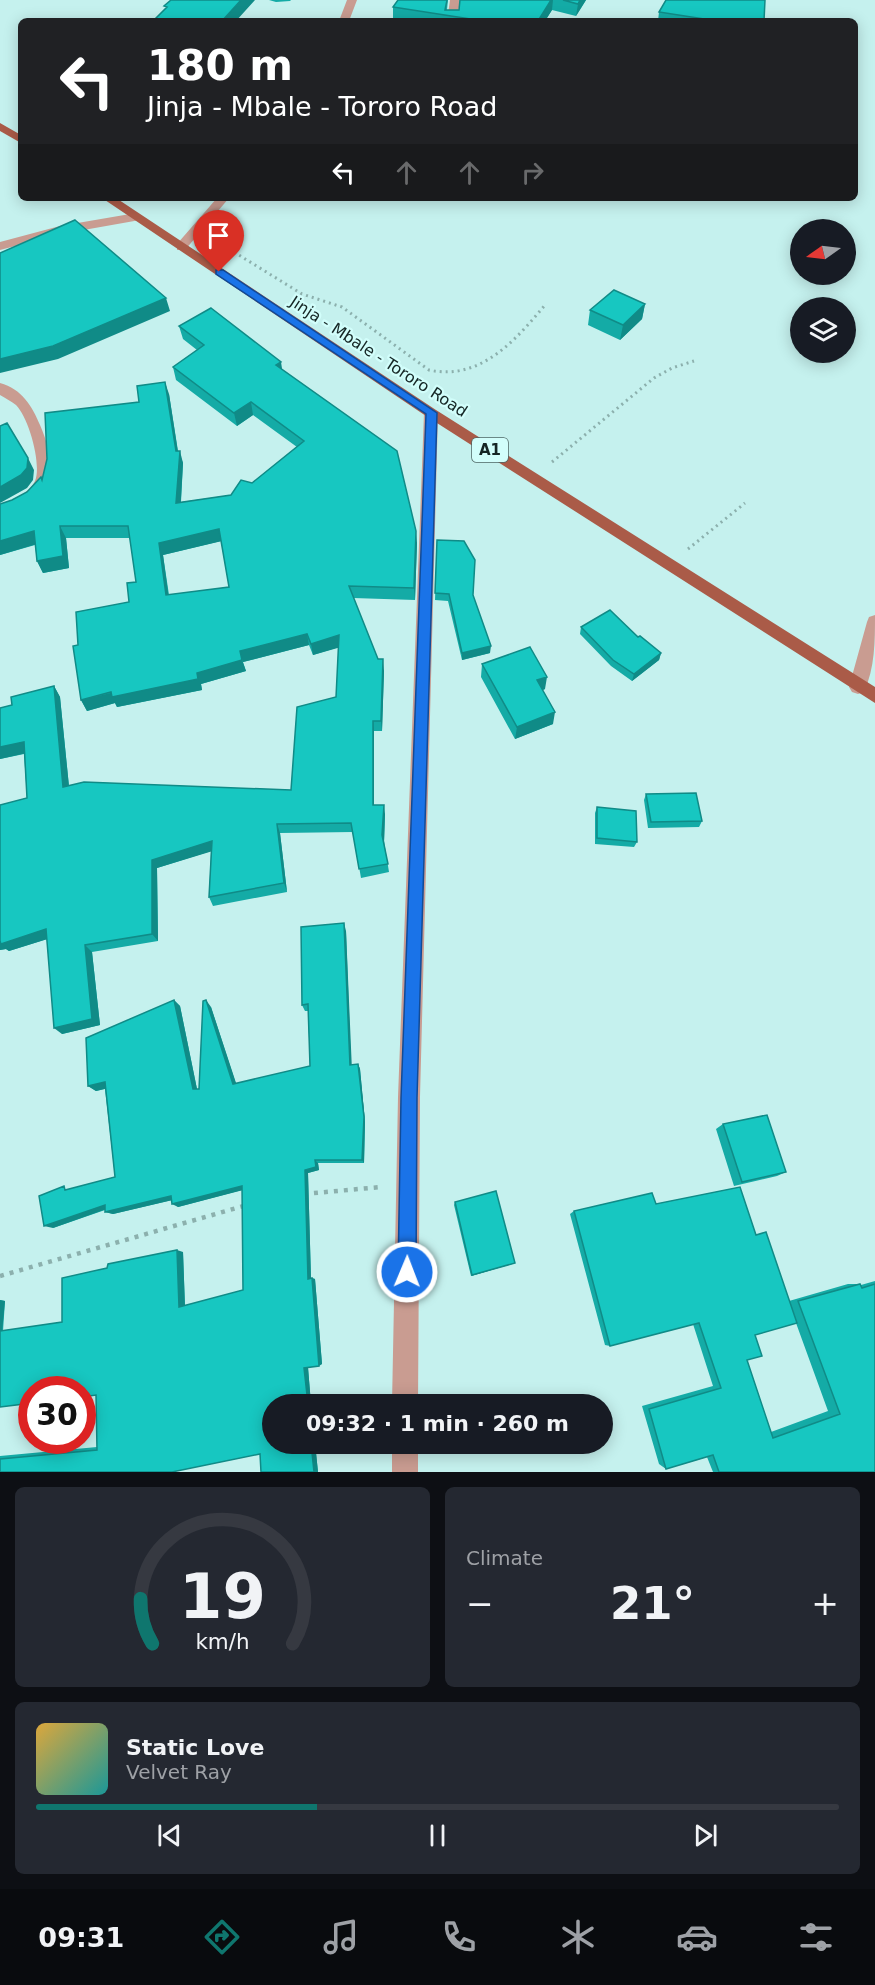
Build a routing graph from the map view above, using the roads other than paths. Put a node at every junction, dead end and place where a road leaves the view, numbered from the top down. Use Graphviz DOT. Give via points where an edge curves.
graph roads {
  1 [pos="352,0"];
  2 [pos="455,0"];
  3 [pos="345,18"];
  4 [pos="452,18"];
  5 [pos="0,126"];
  6 [pos="18,138"];
  7 [pos="112,201"];
  8 [pos="220,201"];
  9 [pos="136,217"];
  10 [pos="0,246"];
  11 [pos="181,247"];
  12 [pos="0,388"];
  13 [pos="431,413"];
  14 [pos="0,511"];
  15 [pos="875,622"];
  16 [pos="858,687"];
  17 [pos="875,696"];
  18 [pos="405,1394"];
  19 [pos="405,1454"];
  20 [pos="405,1472"];
  1 -- 3 [label="street"];
  2 -- 4 [label="street"];
  5 -- 6 [label="main road"];
  7 -- 9 [label="main road, Jinja - Mbale - Tororo Road / A1"];
  8 -- 11 [label="street"];
  9 -- 10 [label="street" via="60,230"];
  9 -- 11 [label="main road, Jinja - Mbale - Tororo Road / A1"];
  11 -- 13 [label="main road, Jinja - Mbale - Tororo Road / A1"];
  12 -- 14 [label="street" via="23,404 45,451 46,471 37,490 20,505"];
  13 -- 16 [label="main road, Jinja - Mbale - Tororo Road / A1"];
  13 -- 18 [label="street"];
  15 -- 16 [label="street"];
  16 -- 17 [label="main road, Jinja - Mbale - Tororo Road / A1"];
  19 -- 20 [label="street"];
}
